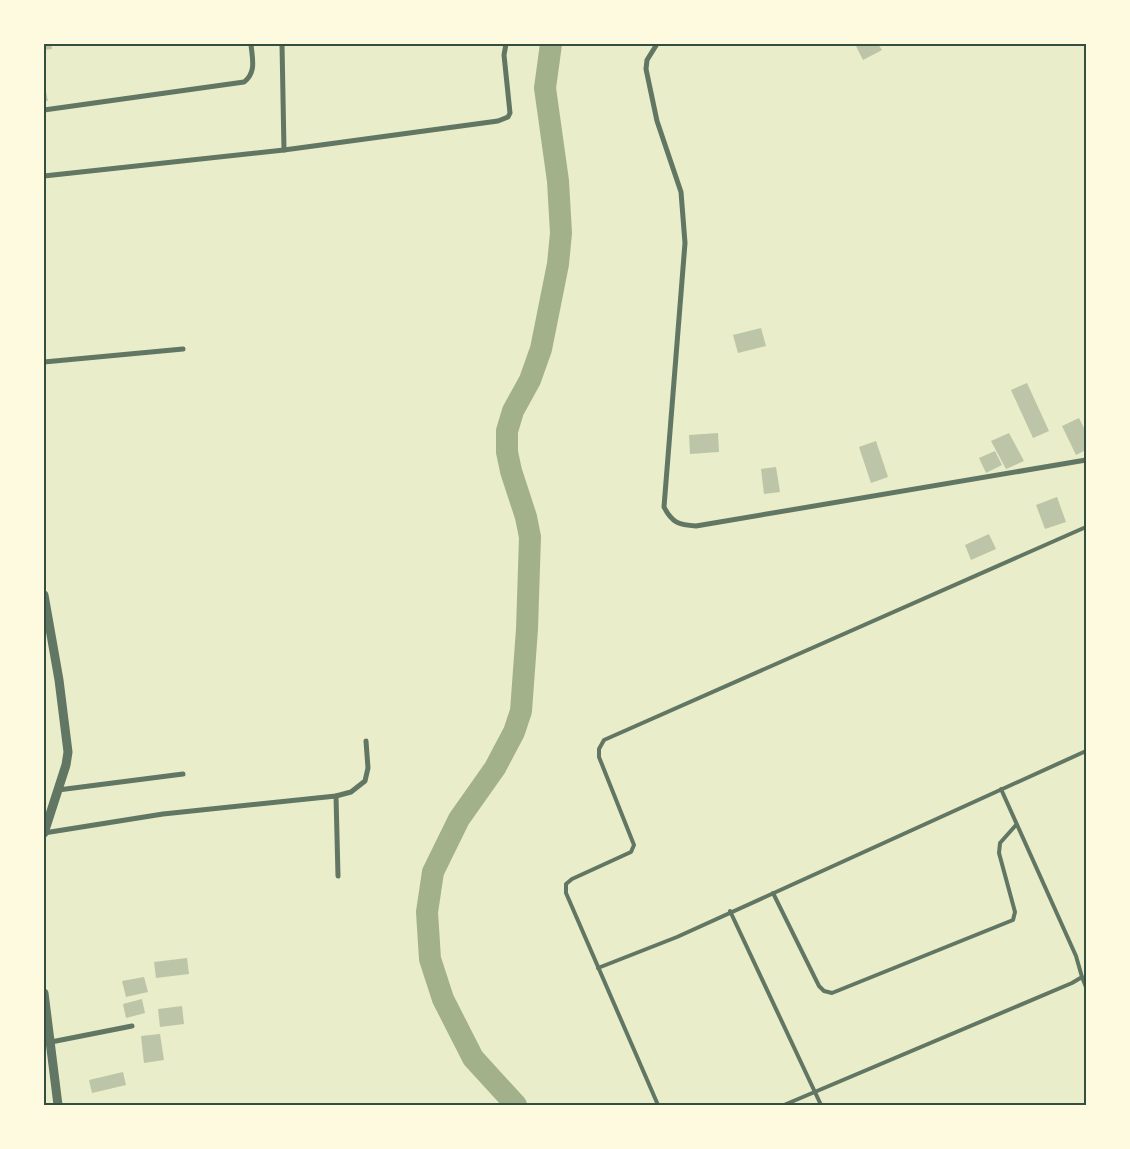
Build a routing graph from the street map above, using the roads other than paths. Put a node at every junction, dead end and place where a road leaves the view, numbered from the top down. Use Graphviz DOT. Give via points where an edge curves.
graph roads {
  1 [pos="251,44"];
  2 [pos="282,44"];
  3 [pos="506,44"];
  4 [pos="657,44"];
  5 [pos="44,110"];
  6 [pos="284,150"];
  7 [pos="44,176"];
  8 [pos="182,349"];
  9 [pos="44,362"];
  10 [pos="1086,460"];
  11 [pos="1086,527"];
  12 [pos="44,595"];
  13 [pos="366,741"];
  14 [pos="1086,752"];
  15 [pos="183,774"];
  16 [pos="1001,789"];
  17 [pos="58,790"];
  18 [pos="336,796"];
  19 [pos="1016,825"];
  20 [pos="44,833"];
  21 [pos="338,876"];
  22 [pos="773,893"];
  23 [pos="730,911"];
  24 [pos="598,968"];
  25 [pos="1082,977"];
  26 [pos="1086,987"];
  27 [pos="44,993"];
  28 [pos="132,1026"];
  29 [pos="51,1042"];
  30 [pos="815,1093"];
  31 [pos="58,1105"];
  32 [pos="658,1105"];
  33 [pos="784,1105"];
  34 [pos="821,1105"];
  1 -- 5 [label="street" via="253,70 244,82"];
  2 -- 6 [label="street"];
  3 -- 6 [label="street" via="504,54 510,113 505,119"];
  4 -- 10 [label="street" via="647,60 646,69 657,121 681,192 684,243 664,507 671,520 679,525 696,526"];
  6 -- 7 [label="street"];
  8 -- 9 [label="street"];
  11 -- 24 [label="lane" via="604,740 599,757 634,844 631,852 572,879 565,888"];
  12 -- 17 [label="street" via="68,752"];
  13 -- 18 [label="street" via="368,768 365,781 352,792"];
  14 -- 16 [label="lane"];
  15 -- 17 [label="street"];
  16 -- 19 [label="lane"];
  16 -- 22 [label="lane"];
  17 -- 20 [label="street"];
  18 -- 20 [label="street" via="163,814"];
  18 -- 21 [label="street"];
  19 -- 22 [label="lane" via="1000,843 999,853 1015,912 1012,920 832,993 824,992 819,986"];
  19 -- 25 [label="lane" via="1076,956"];
  22 -- 23 [label="lane"];
  23 -- 24 [label="lane" via="677,937"];
  23 -- 30 [label="lane"];
  24 -- 32 [label="lane"];
  25 -- 26 [label="lane"];
  25 -- 30 [label="lane"];
  27 -- 29 [label="street"];
  28 -- 29 [label="street"];
  29 -- 31 [label="street"];
  30 -- 33 [label="lane"];
  30 -- 34 [label="lane"];
}
